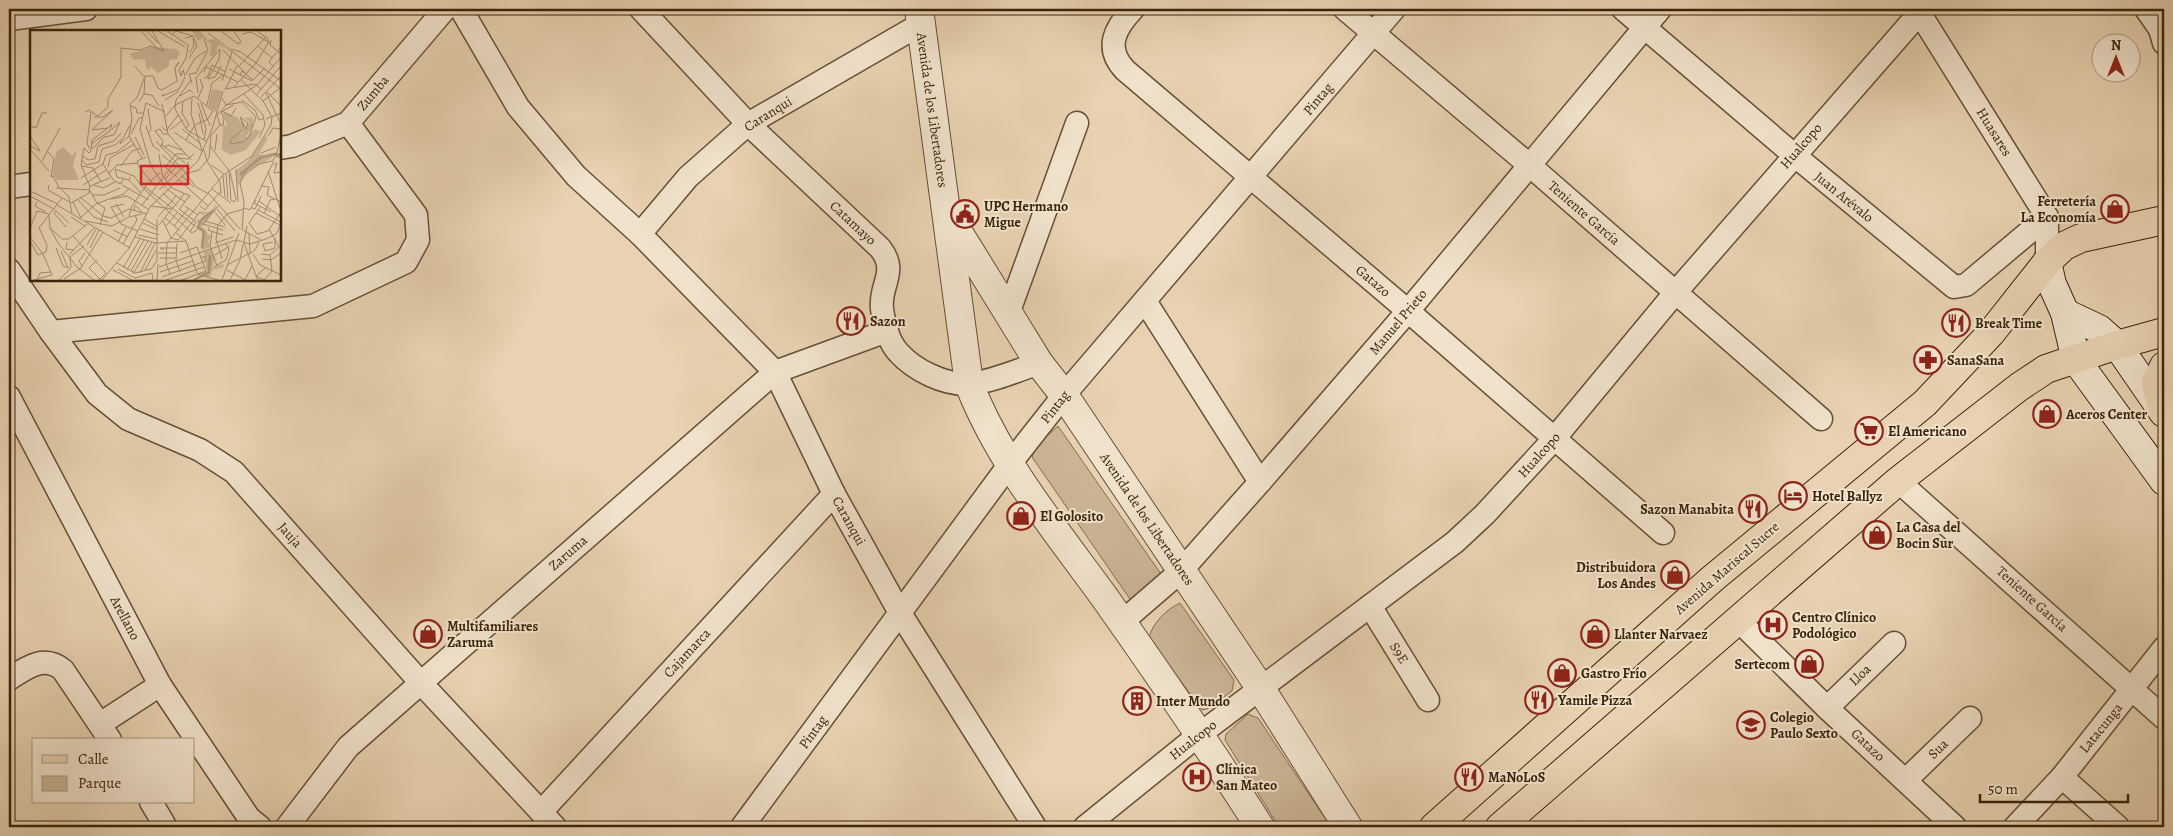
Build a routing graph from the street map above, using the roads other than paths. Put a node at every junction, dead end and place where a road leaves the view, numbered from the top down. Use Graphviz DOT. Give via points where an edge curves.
graph roads {
  1 [pos="86,9"];
  2 [pos="445,9"];
  3 [pos="461,9"];
  4 [pos="1133,9"];
  5 [pos="1346,9"];
  6 [pos="1394,9"];
  7 [pos="1623,9"];
  8 [pos="1660,9"];
  9 [pos="2146,9"];
  10 [pos="1920,10"];
  11 [pos="651,12"];
  12 [pos="920,17"];
  13 [pos="9,19"];
  14 [pos="1644,27"];
  15 [pos="1374,33"];
  16 [pos="2164,43"];
  17 [pos="348,123"];
  18 [pos="1077,123"];
  19 [pos="748,124"];
  20 [pos="281,148"];
  21 [pos="1794,155"];
  22 [pos="1528,164"];
  23 [pos="1251,178"];
  24 [pos="30,184"];
  25 [pos="9,187"];
  26 [pos="946,212"];
  27 [pos="2047,217"];
  28 [pos="2164,220"];
  29 [pos="640,234"];
  30 [pos="2047,262"];
  31 [pos="9,270"];
  32 [pos="1674,293"];
  33 [pos="1145,300"];
  34 [pos="1408,311"];
  35 [pos="2066,313"];
  36 [pos="1008,314"];
  37 [pos="887,331"];
  38 [pos="50,332"];
  39 [pos="2164,332"];
  40 [pos="2117,345"];
  41 [pos="2076,360"];
  42 [pos="1039,363"];
  43 [pos="2164,366"];
  44 [pos="775,372"];
  45 [pos="969,384"];
  46 [pos="1064,395"];
  47 [pos="9,398"];
  48 [pos="2164,413"];
  49 [pos="1821,419"];
  50 [pos="1554,439"];
  51 [pos="1009,465"];
  52 [pos="2164,480"];
  53 [pos="1898,481"];
  54 [pos="1260,482"];
  55 [pos="834,494"];
  56 [pos="1663,533"];
  57 [pos="1181,571"];
  58 [pos="1370,606"];
  59 [pos="900,613"];
  60 [pos="1739,621"];
  61 [pos="1122,622"];
  62 [pos="1894,643"];
  63 [pos="2164,648"];
  64 [pos="9,679"];
  65 [pos="421,683"];
  66 [pos="160,685"];
  67 [pos="2132,688"];
  68 [pos="1260,689"];
  69 [pos="1428,700"];
  70 [pos="1827,708"];
  71 [pos="1970,718"];
  72 [pos="2164,718"];
  73 [pos="105,732"];
  74 [pos="1200,734"];
  75 [pos="2062,776"];
  76 [pos="1906,780"];
  77 [pos="152,804"];
  78 [pos="548,820"];
  79 [pos="164,824"];
  80 [pos="260,827"];
  81 [pos="287,827"];
  82 [pos="742,827"];
  83 [pos="1035,827"];
  84 [pos="1085,827"];
  85 [pos="1260,827"];
  86 [pos="1348,827"];
  87 [pos="1434,827"];
  88 [pos="1500,827"];
  89 [pos="1955,827"];
  90 [pos="2015,827"];
  91 [pos="2118,827"];
  1 -- 13 [label="street"];
  2 -- 17 [label="street, Zumba"];
  3 -- 29 [label="street, Caranqui" via="518,107 576,176"];
  4 -- 23 [label="street, Gatazo" via="1116,32 1114,56 1125,70"];
  5 -- 15 [label="street, Teniente García"];
  6 -- 15 [label="street, Pintag"];
  7 -- 14 [label="street, Juan Arévalo"];
  8 -- 14 [label="street, Manuel Prieto"];
  9 -- 16 [label="street" via="2160,29"];
  10 -- 21 [label="street, Hualcopo"];
  10 -- 27 [label="street, Huasares"];
  11 -- 19 [label="street, Catamayo"];
  12 -- 19 [label="street, Caranqui"];
  12 -- 26 [label="street, Avenida de los Libertadores"];
  14 -- 21 [label="street, Juan Arévalo"];
  14 -- 22 [label="street, Manuel Prieto"];
  15 -- 22 [label="street, Teniente García"];
  15 -- 23 [label="street, Pintag"];
  17 -- 20 [label="street, Zumba"];
  17 -- 38 [label="street" via="416,216 418,240 406,262 313,306"];
  18 -- 36 [label="street"];
  19 -- 29 [label="street, Caranqui" via="688,177"];
  19 -- 37 [label="street, Catamayo" via="888,258 889,273 883,289 882,308"];
  21 -- 27 [label="street, Juan Arévalo" via="1954,287 1966,286"];
  21 -- 32 [label="street, Hualcopo"];
  22 -- 32 [label="street, Teniente García"];
  22 -- 34 [label="street, Manuel Prieto"];
  23 -- 33 [label="street, Pintag"];
  23 -- 34 [label="street, Gatazo"];
  24 -- 25 [label="street"];
  26 -- 36 [label="street, Avenida de los Libertadores"];
  26 -- 45 [label="street, Avenida de los Libertadores"];
  27 -- 30 [label="street"];
  28 -- 30 [label="main road, Avenida Mariscal Sucre" via="2081,238 2064,246"];
  29 -- 44 [label="street, Caranqui"];
  30 -- 35 [label="street" via="2052,284"];
  30 -- 87 [label="main road, Avenida Mariscal Sucre" via="1991,333 1924,403 1712,579"];
  31 -- 38 [label="street, Jauja"];
  32 -- 49 [label="street, Teniente García"];
  32 -- 50 [label="street, Hualcopo"];
  33 -- 46 [label="street, Pintag"];
  33 -- 54 [label="street"];
  34 -- 50 [label="street, Gatazo"];
  34 -- 54 [label="street, Manuel Prieto"];
  35 -- 40 [label="street" via="2099,329"];
  35 -- 41 [label="street"];
  36 -- 42 [label="street, Avenida de los Libertadores"];
  37 -- 44 [label="street, Zaruma"];
  37 -- 45 [label="street, Catamayo" via="897,351 918,370 944,380"];
  38 -- 65 [label="street, Jauja" via="97,394 128,419 200,450 234,472"];
  39 -- 40 [label="main road"];
  40 -- 41 [label="main road"];
  40 -- 48 [label="street"];
  41 -- 52 [label="street"];
  41 -- 53 [label="main road" via="2046,369 2019,387"];
  42 -- 45 [label="street, Catamayo"];
  42 -- 46 [label="street, Avenida de los Libertadores"];
  43 -- 48 [label="main road" via="2156,383"];
  44 -- 55 [label="street, Caranqui"];
  44 -- 65 [label="street, Zaruma"];
  45 -- 51 [label="street, Avenida de los Libertadores" via="982,417"];
  46 -- 51 [label="street, Pintag"];
  46 -- 57 [label="street, Avenida de los Libertadores"];
  47 -- 66 [label="street, Arellano"];
  50 -- 56 [label="street, Gatazo"];
  50 -- 58 [label="street, Hualcopo" via="1455,542"];
  51 -- 59 [label="street, Pintag"];
  51 -- 61 [label="street, Avenida de los Libertadores"];
  53 -- 60 [label="main road"];
  53 -- 67 [label="street, Teniente García"];
  54 -- 57 [label="street, Manuel Prieto"];
  55 -- 59 [label="street, Caranqui"];
  55 -- 78 [label="street, Cajamarca"];
  57 -- 61 [label="street, Manuel Prieto"];
  57 -- 68 [label="street, Avenida de los Libertadores"];
  58 -- 68 [label="street, Hualcopo"];
  58 -- 69 [label="street, S9E"];
  59 -- 82 [label="street, Pintag"];
  59 -- 83 [label="street, Caranqui"];
  60 -- 70 [label="street, Gatazo"];
  60 -- 88 [label="main road"];
  61 -- 74 [label="street, Avenida de los Libertadores"];
  62 -- 70 [label="street, Lloa"];
  63 -- 67 [label="street, Latacunga"];
  64 -- 73 [label="street" via="37,663 56,664"];
  65 -- 78 [label="street, Jauja"];
  65 -- 81 [label="street, Zaruma" via="348,747"];
  66 -- 73 [label="street"];
  66 -- 80 [label="street, Arellano" via="250,818"];
  67 -- 72 [label="street, Teniente García"];
  67 -- 75 [label="street, Latacunga"];
  68 -- 74 [label="street, Hualcopo"];
  68 -- 86 [label="street, Avenida de los Libertadores"];
  70 -- 76 [label="street, Gatazo"];
  71 -- 76 [label="street, Sua"];
  74 -- 84 [label="street, Hualcopo"];
  74 -- 85 [label="street, Avenida de los Libertadores"];
  75 -- 90 [label="street, Latacunga"];
  75 -- 91 [label="street"];
  76 -- 89 [label="street, Gatazo"];
  77 -- 79 [label="street"];
}
